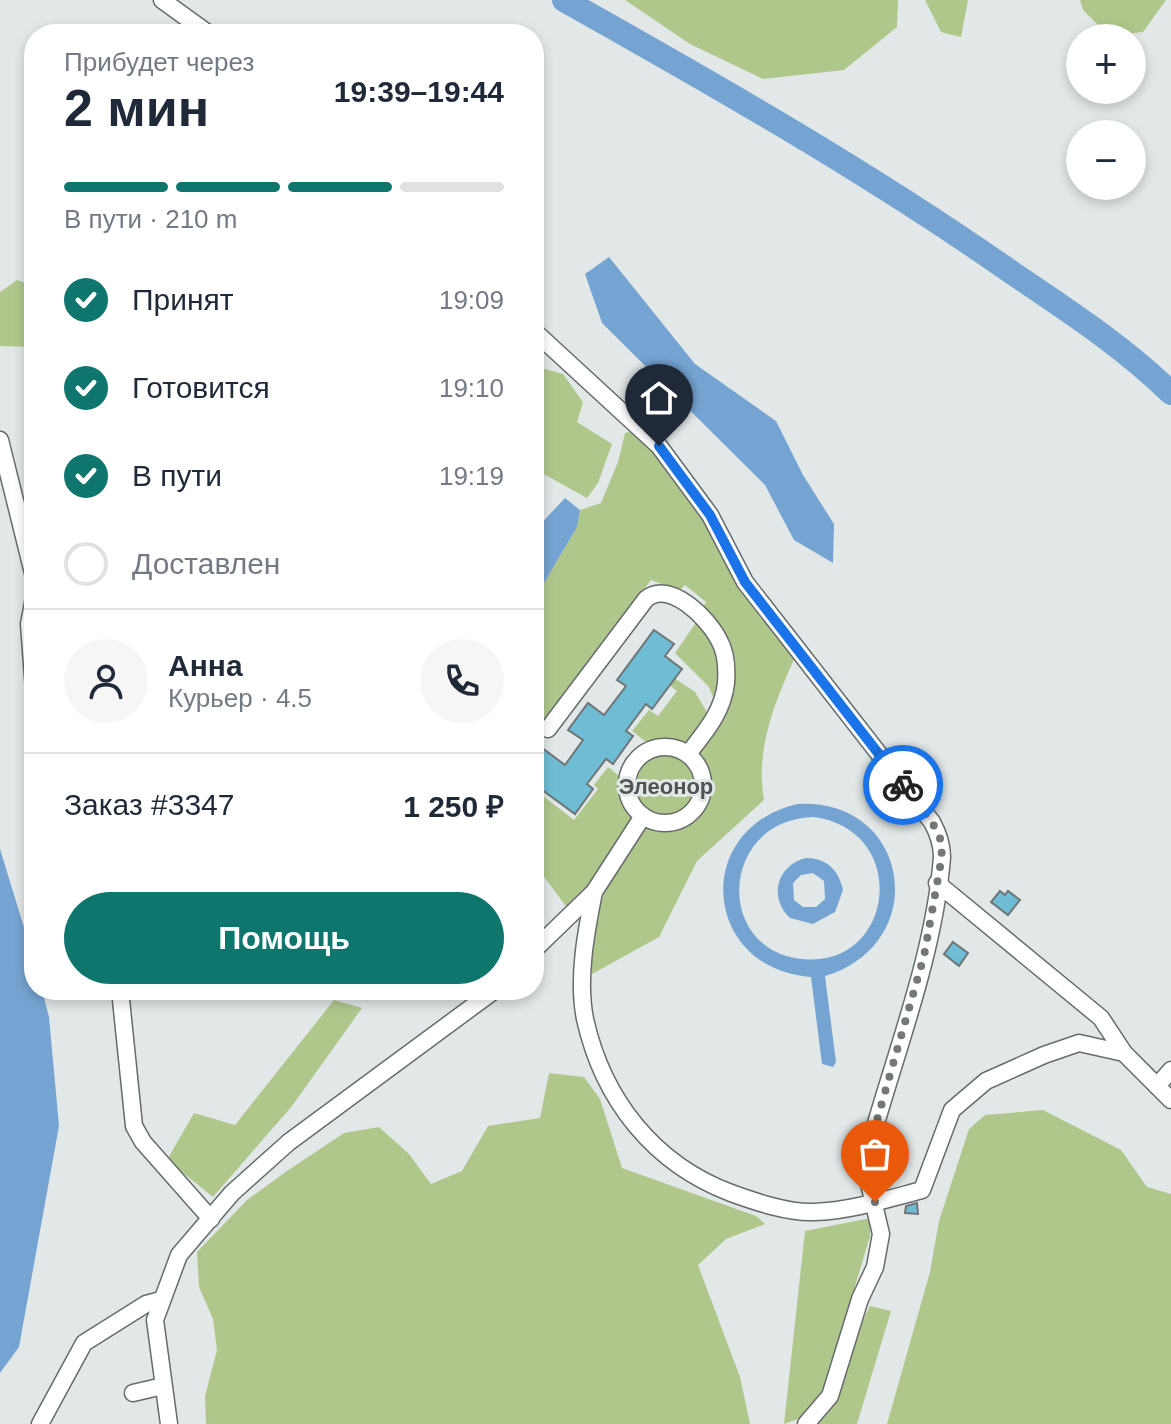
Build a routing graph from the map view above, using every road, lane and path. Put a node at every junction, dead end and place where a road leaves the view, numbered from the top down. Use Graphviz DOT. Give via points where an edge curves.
graph roads {
  1 [pos="162,0"];
  2 [pos="195,24"];
  3 [pos="544,340"];
  4 [pos="0,440"];
  5 [pos="24,537"];
  6 [pos="548,729"];
  7 [pos="688,754"];
  8 [pos="643,816"];
  9 [pos="937,883"];
  10 [pos="594,892"];
  11 [pos="544,940"];
  12 [pos="121,1000"];
  13 [pos="481,1000"];
  14 [pos="1124,1053"];
  15 [pos="1171,1070"];
  16 [pos="1157,1086"];
  17 [pos="1171,1100"];
  18 [pos="875,1202"];
  19 [pos="211,1219"];
  20 [pos="161,1300"];
  21 [pos="163,1386"];
  22 [pos="133,1393"];
  23 [pos="40,1424"];
  24 [pos="169,1424"];
  25 [pos="806,1424"];
  1 -- 2 [label="street"];
  3 -- 9 [label="street" via="659,446 693,490 745,582 932,822 942,856"];
  4 -- 5 [label="street"];
  6 -- 7 [label="street" via="646,599 663,591 711,627 726,662 722,703"];
  7 -- 8 [label="street" via="702,776 700,802 681,820 668,824"];
  7 -- 8 [label="street" via="665,747 634,763 627,785 634,808"];
  8 -- 10 [label="street"];
  9 -- 14 [label="street" via="1101,1018"];
  9 -- 18 [label="street" via="924,956 867,1155"];
  10 -- 11 [label="street"];
  10 -- 18 [label="street" via="584,939 585,1017 619,1106 655,1149 699,1181 754,1201 813,1212"];
  12 -- 19 [label="street" via="134,1126"];
  13 -- 19 [label="street" via="322,1116 232,1193"];
  14 -- 16 [label="street"];
  14 -- 18 [label="street" via="1079,1043 986,1081 952,1110 922,1190"];
  15 -- 16 [label="street"];
  16 -- 17 [label="street"];
  18 -- 25 [label="street" via="881,1234 875,1267 830,1396"];
  19 -- 20 [label="street" via="179,1255"];
  20 -- 21 [label="street" via="155,1320"];
  20 -- 23 [label="street" via="84,1343"];
  21 -- 22 [label="street"];
  21 -- 24 [label="street"];
}
